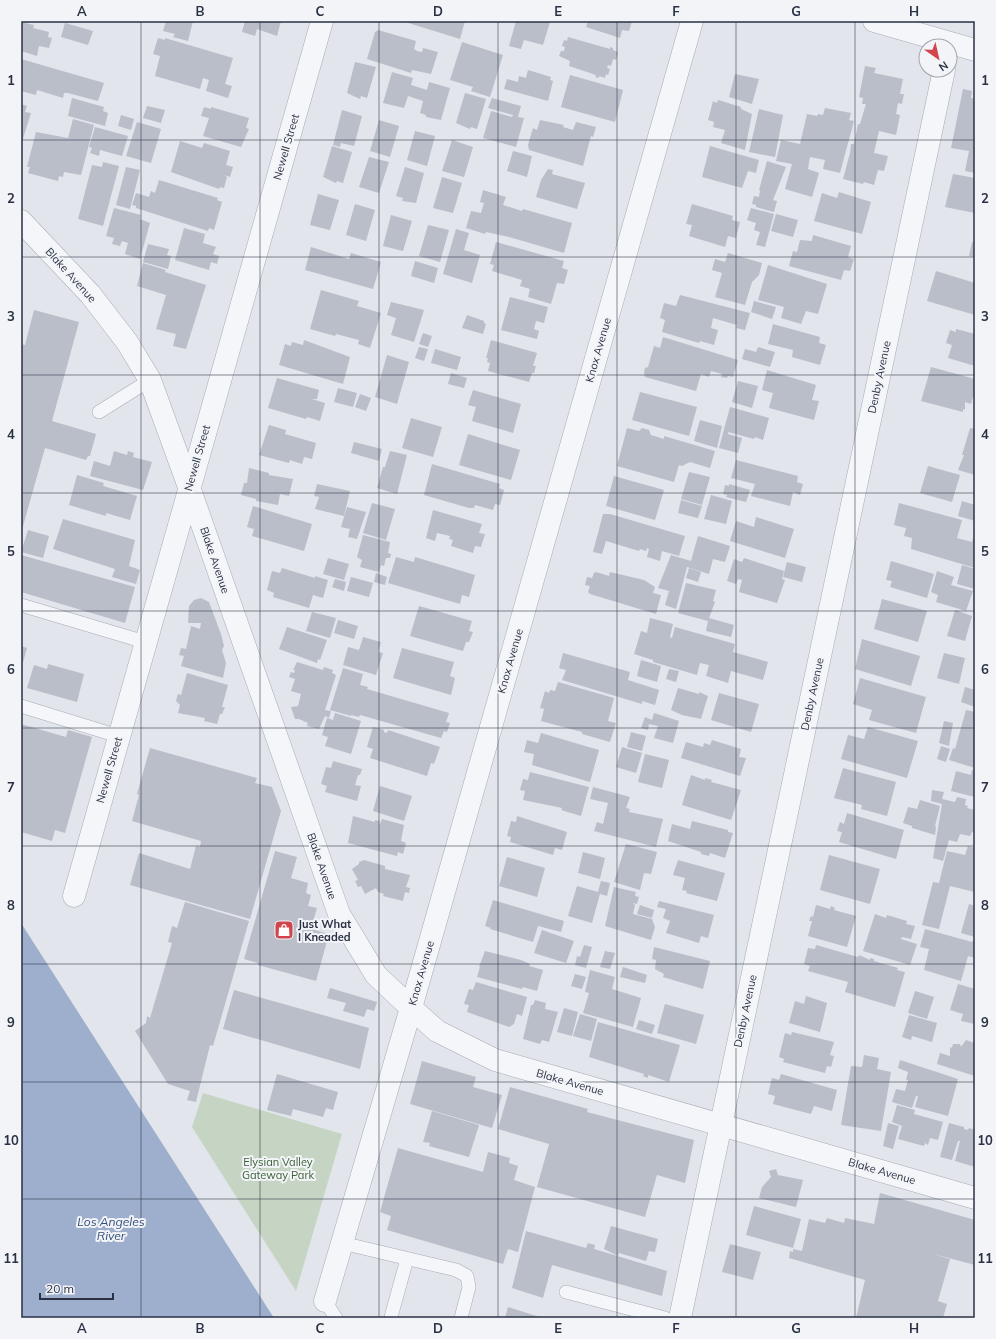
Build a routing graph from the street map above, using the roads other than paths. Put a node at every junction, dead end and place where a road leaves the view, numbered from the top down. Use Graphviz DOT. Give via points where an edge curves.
graph roads {
  1 [pos="322,21"];
  2 [pos="692,21"];
  3 [pos="874,21"];
  4 [pos="929,38"];
  5 [pos="958,46"];
  6 [pos="975,50"];
  7 [pos="942,78"];
  8 [pos="21,221"];
  9 [pos="150,380"];
  10 [pos="99,412"];
  11 [pos="189,487"];
  12 [pos="21,605"];
  13 [pos="145,642"];
  14 [pos="21,706"];
  15 [pos="118,736"];
  16 [pos="74,896"];
  17 [pos="411,1008"];
  18 [pos="720,1125"];
  19 [pos="975,1198"];
  20 [pos="342,1243"];
  21 [pos="407,1259"];
  22 [pos="566,1292"];
  23 [pos="330,1309"];
  24 [pos="391,1317"];
  25 [pos="460,1318"];
  26 [pos="666,1318"];
  27 [pos="680,1318"];
  1 -- 11 [label="street, Newell Street"];
  2 -- 17 [label="street, Knox Avenue"];
  3 -- 4 [label="street"];
  5 -- 6 [label="street"];
  7 -- 18 [label="street, Denby Avenue"];
  8 -- 9 [label="street, Blake Avenue" via="90,294 127,342"];
  9 -- 10 [label="lane"];
  9 -- 11 [label="street, Blake Avenue"];
  11 -- 13 [label="street, Newell Street"];
  11 -- 17 [label="street, Blake Avenue" via="339,914 376,975"];
  12 -- 13 [label="lane"];
  13 -- 15 [label="street, Newell Street"];
  14 -- 15 [label="lane"];
  15 -- 16 [label="street, Newell Street"];
  17 -- 18 [label="street, Blake Avenue" via="436,1031 495,1060"];
  17 -- 20 [label="street, Knox Avenue"];
  18 -- 19 [label="street, Blake Avenue"];
  18 -- 27 [label="street, Denby Avenue"];
  20 -- 21 [label="lane"];
  20 -- 23 [label="street, Knox Avenue"];
  21 -- 24 [label="lane"];
  21 -- 25 [label="lane" via="456,1270 466,1276 468,1287"];
  22 -- 26 [label="lane"];
}
